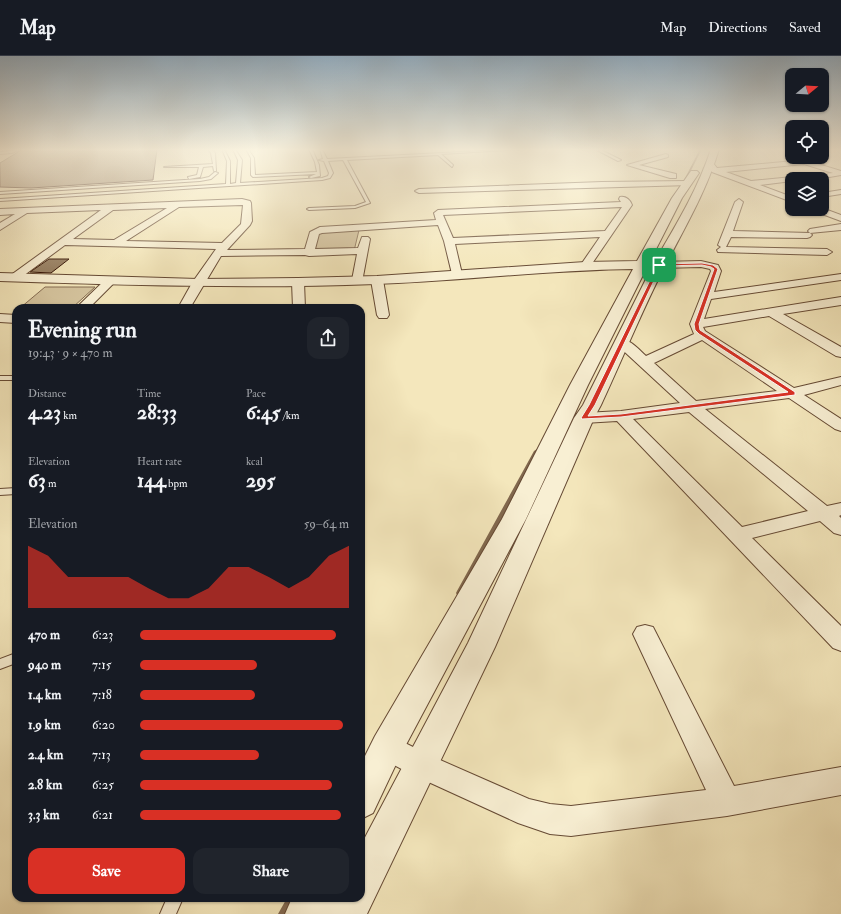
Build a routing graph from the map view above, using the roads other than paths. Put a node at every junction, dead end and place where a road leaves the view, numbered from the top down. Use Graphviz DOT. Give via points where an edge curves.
graph roads {
  1 [pos="74,189"];
  2 [pos="112,189"];
  3 [pos="146,189"];
  4 [pos="360,189"];
  5 [pos="478,189"];
  6 [pos="613,189"];
  7 [pos="685,189"];
  8 [pos="698,189"];
  9 [pos="763,189"];
  10 [pos="419,192"];
  11 [pos="841,192"];
  12 [pos="0,193"];
  13 [pos="829,194"];
  14 [pos="785,197"];
  15 [pos="0,198"];
  16 [pos="739,202"];
  17 [pos="179,204"];
  18 [pos="628,204"];
  19 [pos="110,208"];
  20 [pos="309,209"];
  21 [pos="0,212"];
  22 [pos="25,212"];
  23 [pos="829,213"];
  24 [pos="840,217"];
  25 [pos="440,222"];
  26 [pos="0,227"];
  27 [pos="368,227"];
  28 [pos="841,227"];
  29 [pos="608,234"];
  30 [pos="727,234"];
  31 [pos="449,241"];
  32 [pos="62,242"];
  33 [pos="116,243"];
  34 [pos="221,249"];
  35 [pos="722,250"];
  36 [pos="363,251"];
  37 [pos="828,252"];
  38 [pos="309,253"];
  39 [pos="585,266"];
  40 [pos="651,266"];
  41 [pos="712,266"];
  42 [pos="457,274"];
  43 [pos="841,276"];
  44 [pos="0,277"];
  45 [pos="16,277"];
  46 [pos="111,280"];
  47 [pos="358,280"];
  48 [pos="376,280"];
  49 [pos="298,282"];
  50 [pos="198,283"];
  51 [pos="707,296"];
  52 [pos="841,301"];
  53 [pos="86,304"];
  54 [pos="186,304"];
  55 [pos="298,304"];
  56 [pos="771,312"];
  57 [pos="383,315"];
  58 [pos="0,318"];
  59 [pos="12,319"];
  60 [pos="700,330"];
  61 [pos="622,343"];
  62 [pos="841,353"];
  63 [pos="645,362"];
  64 [pos="0,378"];
  65 [pos="12,378"];
  66 [pos="841,381"];
  67 [pos="793,393"];
  68 [pos="693,407"];
  69 [pos="621,416"];
  70 [pos="584,418"];
  71 [pos="841,426"];
  72 [pos="0,492"];
  73 [pos="12,492"];
  74 [pos="841,509"];
  75 [pos="823,514"];
  76 [pos="841,528"];
  77 [pos="737,535"];
  78 [pos="645,634"];
  79 [pos="841,641"];
  80 [pos="12,660"];
  81 [pos="0,664"];
  82 [pos="387,747"];
  83 [pos="421,765"];
  84 [pos="841,781"];
  85 [pos="365,793"];
  86 [pos="727,802"];
  87 [pos="365,876"];
  88 [pos="173,902"];
  89 [pos="311,902"];
  90 [pos="352,902"];
  91 [pos="168,914"];
  92 [pos="305,914"];
  93 [pos="346,914"];
  1 -- 12 [label="lane"];
  2 -- 15 [label="lane"];
  3 -- 15 [label="lane"];
  4 -- 20 [label="lane" via="368,204"];
  5 -- 10 [label="street"];
  6 -- 18 [label="street"];
  7 -- 40 [label="street"];
  8 -- 40 [label="street" via="688,215"];
  9 -- 14 [label="street"];
  11 -- 13 [label="street"];
  16 -- 30 [label="street"];
  17 -- 19 [label="street"];
  17 -- 33 [label="street"];
  17 -- 34 [label="street" via="247,203 245,225"];
  18 -- 25 [label="street" via="440,212"];
  18 -- 29 [label="street"];
  19 -- 22 [label="street"];
  19 -- 32 [label="street"];
  21 -- 22 [label="street"];
  22 -- 26 [label="street"];
  23 -- 24 [label="street"];
  25 -- 27 [label="street"];
  25 -- 31 [label="street"];
  27 -- 36 [label="street"];
  27 -- 38 [label="street" via="316,231"];
  28 -- 30 [label="street" via="810,233"];
  29 -- 31 [label="street"];
  29 -- 39 [label="street"];
  30 -- 35 [label="street"];
  31 -- 42 [label="street"];
  32 -- 33 [label="street"];
  32 -- 45 [label="street"];
  33 -- 34 [label="street"];
  34 -- 38 [label="street"];
  34 -- 50 [label="street"];
  35 -- 37 [label="street"];
  35 -- 41 [label="street"];
  36 -- 38 [label="street"];
  36 -- 47 [label="street"];
  39 -- 40 [label="street"];
  39 -- 42 [label="street"];
  40 -- 41 [label="street"];
  40 -- 61 [label="street"];
  40 -- 82 [label="street" via="579,385 514,519"];
  41 -- 51 [label="street" via="716,271"];
  42 -- 48 [label="street"];
  43 -- 51 [label="street"];
  44 -- 45 [label="street"];
  45 -- 46 [label="street"];
  46 -- 50 [label="street"];
  46 -- 53 [label="street"];
  47 -- 48 [label="street"];
  47 -- 49 [label="street"];
  48 -- 57 [label="street"];
  49 -- 50 [label="street"];
  49 -- 55 [label="street"];
  50 -- 54 [label="street"];
  51 -- 60 [label="street"];
  52 -- 56 [label="street"];
  56 -- 60 [label="street"];
  56 -- 62 [label="street"];
  58 -- 59 [label="street"];
  60 -- 63 [label="street"];
  60 -- 67 [label="street"];
  61 -- 63 [label="street"];
  61 -- 70 [label="street"];
  63 -- 68 [label="street"];
  64 -- 65 [label="lane"];
  66 -- 67 [label="street"];
  67 -- 68 [label="street"];
  67 -- 71 [label="street"];
  68 -- 69 [label="street"];
  68 -- 75 [label="street"];
  69 -- 70 [label="street"];
  69 -- 77 [label="street"];
  70 -- 83 [label="street" via="481,647"];
  72 -- 73 [label="lane"];
  74 -- 75 [label="street"];
  75 -- 76 [label="street"];
  75 -- 77 [label="street"];
  77 -- 79 [label="street"];
  78 -- 86 [label="street"];
  80 -- 81 [label="lane"];
  82 -- 83 [label="street"];
  82 -- 85 [label="street"];
  83 -- 86 [label="street" via="528,813 550,819 571,821"];
  83 -- 87 [label="street"];
  84 -- 86 [label="street"];
  88 -- 91 [label="lane"];
  89 -- 92 [label="street"];
  90 -- 93 [label="street"];
}
